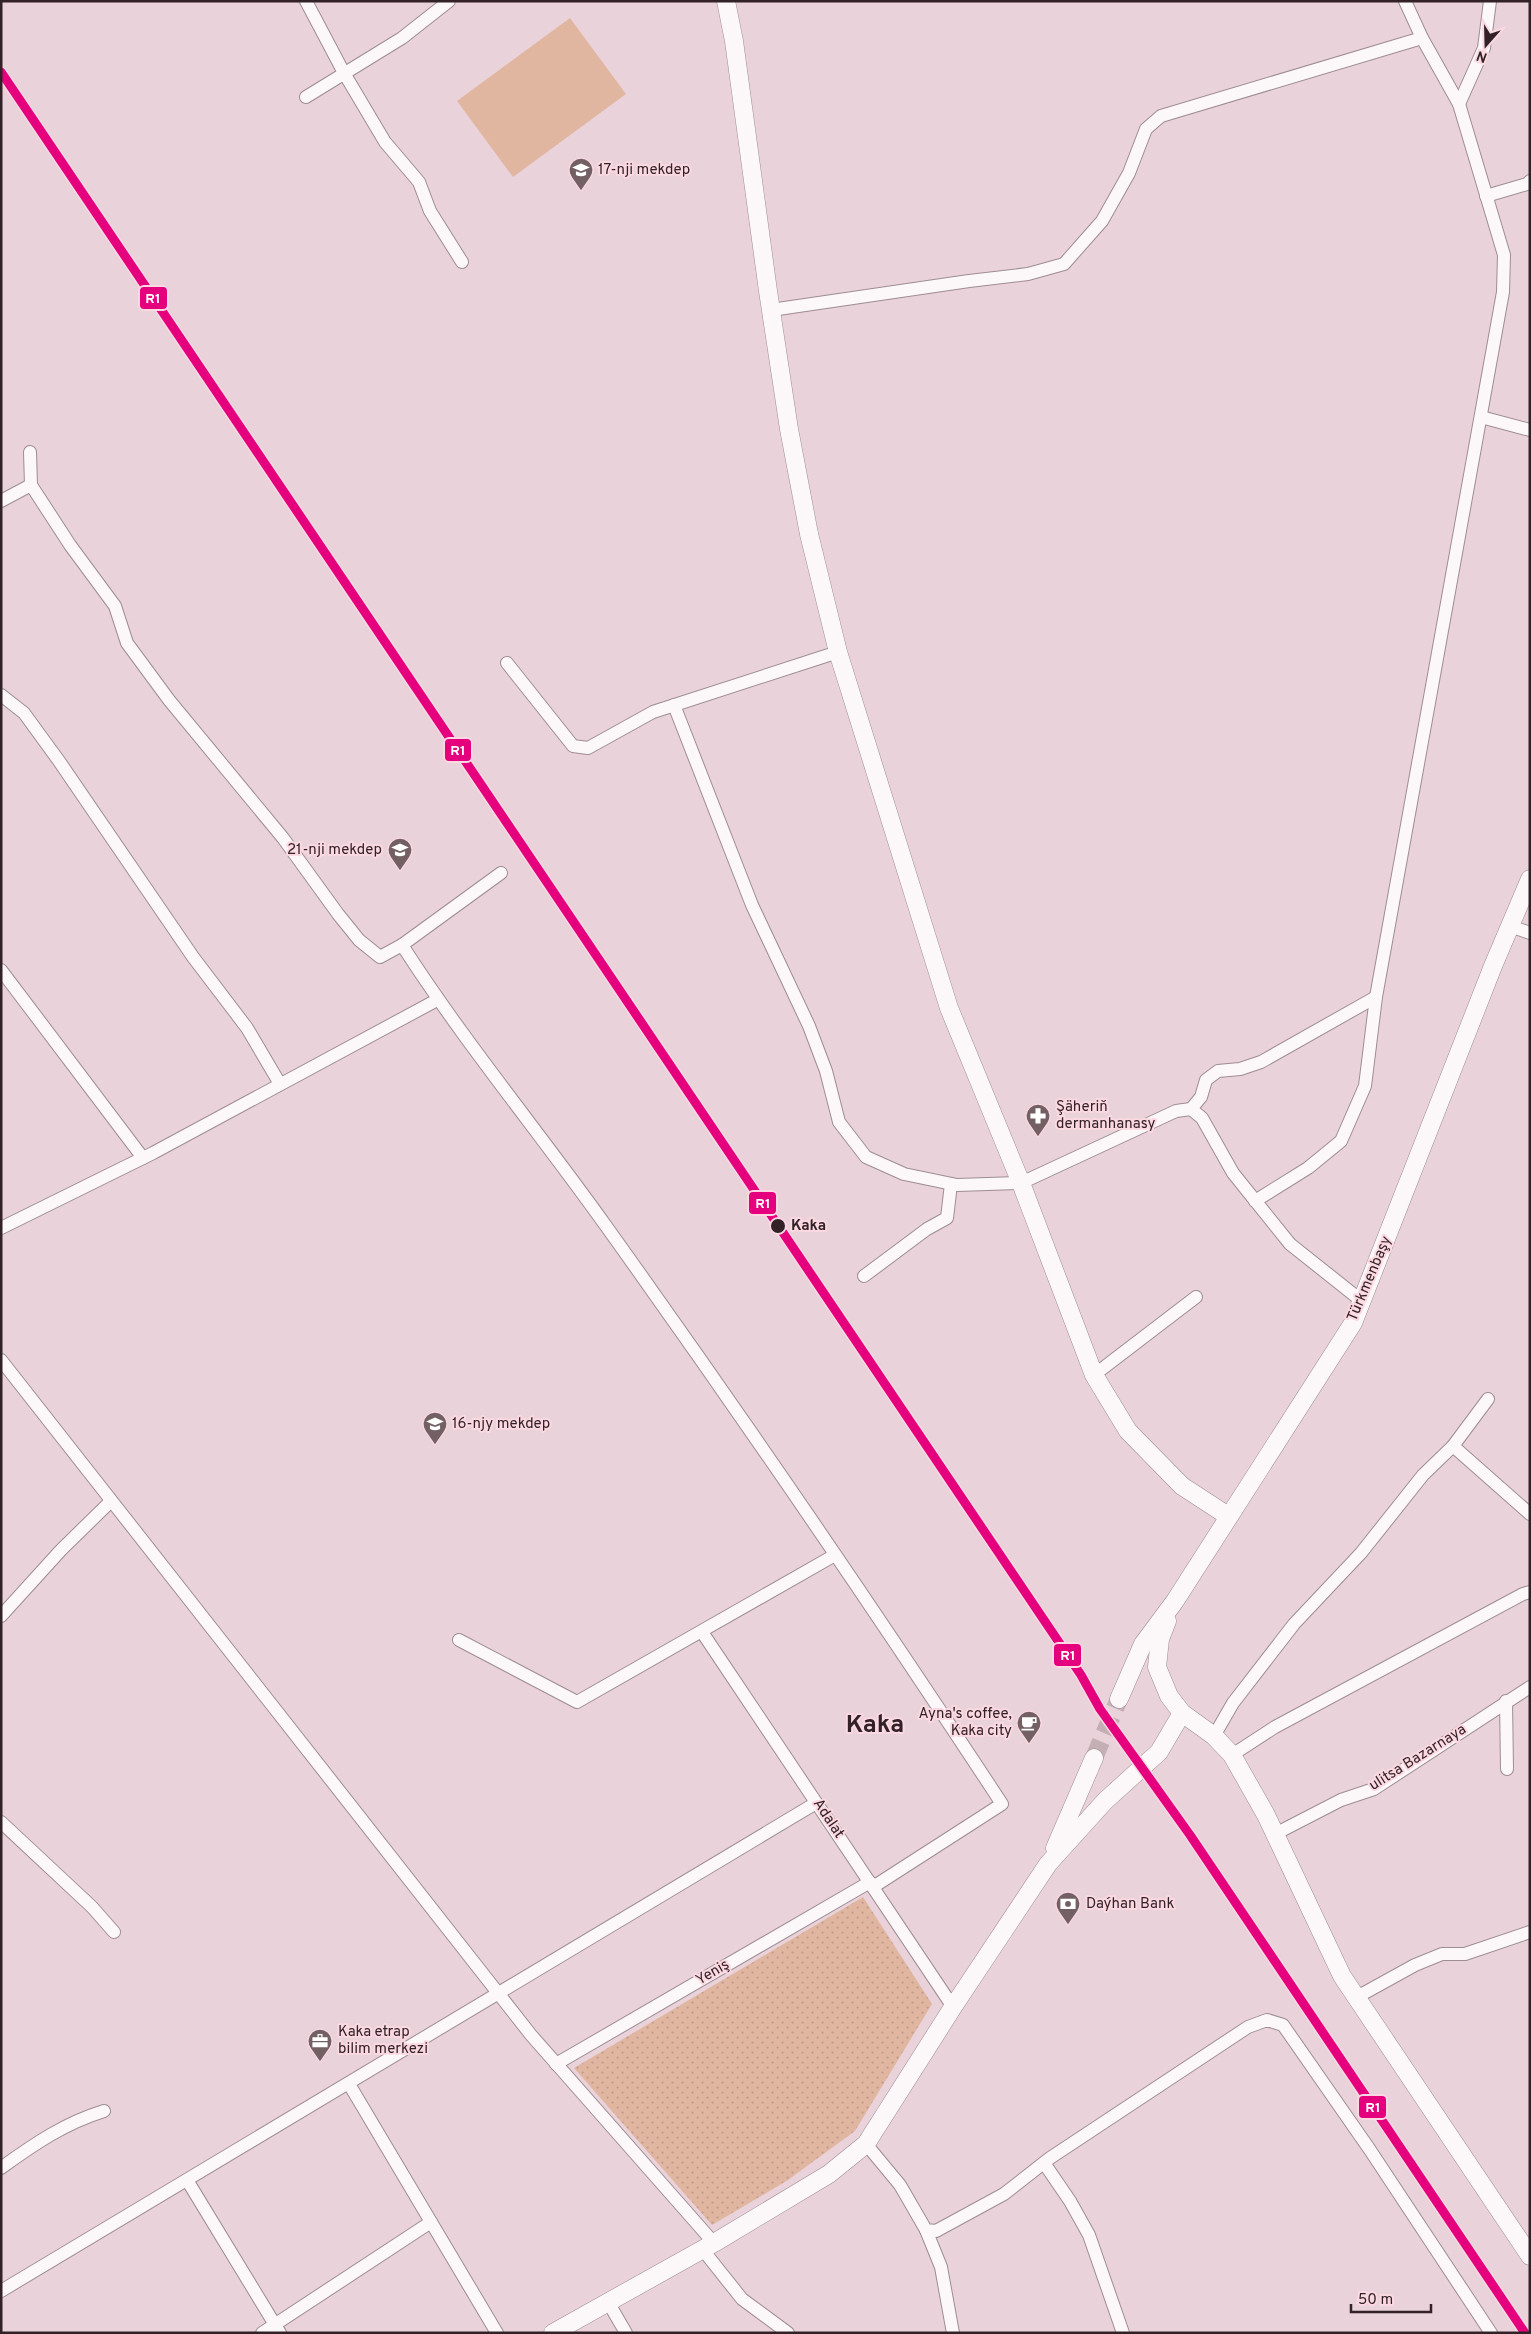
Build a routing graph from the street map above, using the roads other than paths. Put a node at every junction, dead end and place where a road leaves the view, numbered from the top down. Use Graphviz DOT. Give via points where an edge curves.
graph roads {
  1 [pos="306,1"];
  2 [pos="726,1"];
  3 [pos="1405,1"];
  4 [pos="1490,1"];
  5 [pos="447,2"];
  6 [pos="1422,38"];
  7 [pos="344,72"];
  8 [pos="306,97"];
  9 [pos="1459,104"];
  10 [pos="1530,181"];
  11 [pos="1486,196"];
  12 [pos="462,262"];
  13 [pos="771,310"];
  14 [pos="1481,417"];
  15 [pos="1530,430"];
  16 [pos="30,452"];
  17 [pos="31,484"];
  18 [pos="1,500"];
  19 [pos="838,652"];
  20 [pos="507,663"];
  21 [pos="1,696"];
  22 [pos="674,705"];
  23 [pos="501,873"];
  24 [pos="1530,879"];
  25 [pos="1510,926"];
  26 [pos="1530,933"];
  27 [pos="402,945"];
  28 [pos="1,970"];
  29 [pos="1376,996"];
  30 [pos="437,1000"];
  31 [pos="280,1084"];
  32 [pos="1191,1109"];
  33 [pos="143,1158"];
  34 [pos="1022,1183"];
  35 [pos="951,1184"];
  36 [pos="1255,1201"];
  37 [pos="3,1223"];
  38 [pos="864,1276"];
  39 [pos="1196,1298"];
  40 [pos="1363,1302"];
  41 [pos="1,1360"];
  42 [pos="1094,1375"];
  43 [pos="1488,1399"];
  44 [pos="1453,1446"];
  45 [pos="111,1501"];
  46 [pos="1530,1514"];
  47 [pos="1228,1516"];
  48 [pos="835,1555"];
  49 [pos="1530,1592"];
  50 [pos="1176,1601"];
  51 [pos="1,1616"];
  52 [pos="702,1632"];
  53 [pos="459,1640"];
  54 [pos="1530,1687"];
  55 [pos="1119,1700"];
  56 [pos="1506,1701"];
  57 [pos="1182,1712"];
  58 [pos="1214,1736"];
  59 [pos="1232,1755"];
  60 [pos="1094,1758"];
  61 [pos="1506,1768"];
  62 [pos="816,1803"];
  63 [pos="1,1822"];
  64 [pos="1275,1834"];
  65 [pos="1048,1864"];
  66 [pos="872,1884"];
  67 [pos="114,1932"];
  68 [pos="1530,1932"];
  69 [pos="499,1994"];
  70 [pos="1357,1997"];
  71 [pos="953,2007"];
  72 [pos="556,2064"];
  73 [pos="349,2084"];
  74 [pos="104,2111"];
  75 [pos="866,2144"];
  76 [pos="1044,2163"];
  77 [pos="1,2168"];
  78 [pos="188,2180"];
  79 [pos="431,2222"];
  80 [pos="926,2230"];
  81 [pos="708,2246"];
  82 [pos="1530,2256"];
  83 [pos="1,2291"];
  84 [pos="608,2302"];
  85 [pos="278,2329"];
  86 [pos="262,2333"];
  87 [pos="496,2333"];
  88 [pos="553,2333"];
  89 [pos="626,2333"];
  90 [pos="788,2333"];
  91 [pos="953,2333"];
  92 [pos="1123,2333"];
  93 [pos="1491,2333"];
  1 -- 7 [label="street"];
  2 -- 13 [label="street"];
  3 -- 6 [label="street"];
  4 -- 9 [label="street" via="1484,48"];
  5 -- 7 [label="street" via="402,38"];
  6 -- 9 [label="street"];
  6 -- 13 [label="street" via="1161,116 1146,129 1129,174 1102,221 1064,264 1028,274"];
  7 -- 8 [label="street"];
  7 -- 12 [label="street" via="384,142 419,182 430,211"];
  9 -- 11 [label="street"];
  10 -- 11 [label="street"];
  11 -- 14 [label="street" via="1504,255 1503,292"];
  13 -- 19 [label="street" via="809,534"];
  14 -- 15 [label="street"];
  14 -- 29 [label="street"];
  16 -- 17 [label="street"];
  17 -- 18 [label="street"];
  17 -- 27 [label="street" via="115,606 127,643 168,700 283,838 338,914 359,940 380,957"];
  19 -- 22 [label="street"];
  19 -- 34 [label="street" via="949,1008"];
  20 -- 22 [label="street" via="573,746 588,748 653,712"];
  21 -- 31 [label="street" via="24,713 59,761 193,958 247,1028"];
  22 -- 35 [label="street" via="752,905 809,1026 826,1072 839,1122 866,1157 904,1174"];
  23 -- 27 [label="street"];
  24 -- 25 [label="street, Türkmenbaşy"];
  25 -- 26 [label="street"];
  25 -- 40 [label="street, Türkmenbaşy"];
  27 -- 30 [label="street"];
  28 -- 33 [label="street"];
  29 -- 32 [label="street" via="1261,1062 1240,1069 1218,1071 1206,1080 1201,1097"];
  29 -- 36 [label="street" via="1365,1086 1341,1141 1308,1168"];
  30 -- 31 [label="street"];
  30 -- 48 [label="street" via="605,1225"];
  31 -- 33 [label="street"];
  32 -- 34 [label="street" via="1176,1111"];
  32 -- 36 [label="street" via="1202,1118 1233,1173"];
  33 -- 37 [label="street"];
  34 -- 35 [label="street"];
  34 -- 42 [label="street"];
  35 -- 38 [label="street" via="947,1218 927,1228"];
  36 -- 40 [label="street" via="1290,1244"];
  39 -- 42 [label="street"];
  40 -- 47 [label="street, Türkmenbaşy" via="1353,1323"];
  41 -- 45 [label="street"];
  42 -- 47 [label="street" via="1128,1431 1182,1486"];
  43 -- 44 [label="street"];
  44 -- 46 [label="street"];
  44 -- 58 [label="street" via="1423,1475 1362,1553 1294,1624 1233,1704"];
  45 -- 51 [label="street"];
  45 -- 69 [label="street"];
  47 -- 50 [label="street, Türkmenbaşy"];
  48 -- 52 [label="street"];
  48 -- 66 [label="street, Yeniş" via="1002,1804"];
  49 -- 59 [label="street" via="1275,1727"];
  50 -- 55 [label="street, Türkmenbaşy" via="1143,1644"];
  50 -- 57 [label="street" via="1160,1639 1158,1667 1169,1696"];
  52 -- 53 [label="street" via="577,1702"];
  52 -- 62 [label="street, Adalat"];
  54 -- 56 [label="street, ulitsa Bazarnaya"];
  56 -- 61 [label="street"];
  56 -- 64 [label="street, ulitsa Bazarnaya" via="1374,1789 1341,1800"];
  57 -- 58 [label="street"];
  57 -- 65 [label="street" via="1159,1752 1105,1801"];
  58 -- 59 [label="street"];
  59 -- 64 [label="street"];
  60 -- 65 [label="street"];
  62 -- 66 [label="street, Adalat"];
  62 -- 69 [label="street"];
  63 -- 67 [label="street"];
  64 -- 70 [label="street" via="1342,1976"];
  65 -- 71 [label="street"];
  66 -- 71 [label="street, Adalat"];
  66 -- 72 [label="street, Yeniş"];
  68 -- 70 [label="street" via="1465,1954 1442,1954"];
  69 -- 72 [label="street"];
  69 -- 73 [label="street"];
  70 -- 82 [label="street"];
  71 -- 75 [label="street"];
  72 -- 81 [label="street"];
  73 -- 78 [label="street"];
  73 -- 79 [label="street"];
  74 -- 77 [label="street" via="78,2119 36,2142"];
  75 -- 80 [label="street" via="900,2184"];
  75 -- 81 [label="street" via="829,2174"];
  76 -- 80 [label="street" via="1004,2194 955,2222 936,2231"];
  76 -- 92 [label="street" via="1089,2235"];
  76 -- 93 [label="street" via="1248,2027 1267,2020 1283,2025"];
  78 -- 83 [label="street"];
  78 -- 85 [label="street"];
  79 -- 85 [label="street"];
  79 -- 87 [label="street"];
  80 -- 91 [label="street" via="941,2267"];
  81 -- 84 [label="street"];
  81 -- 90 [label="street" via="742,2299"];
  84 -- 88 [label="street"];
  84 -- 89 [label="street"];
  85 -- 86 [label="street"];
}
